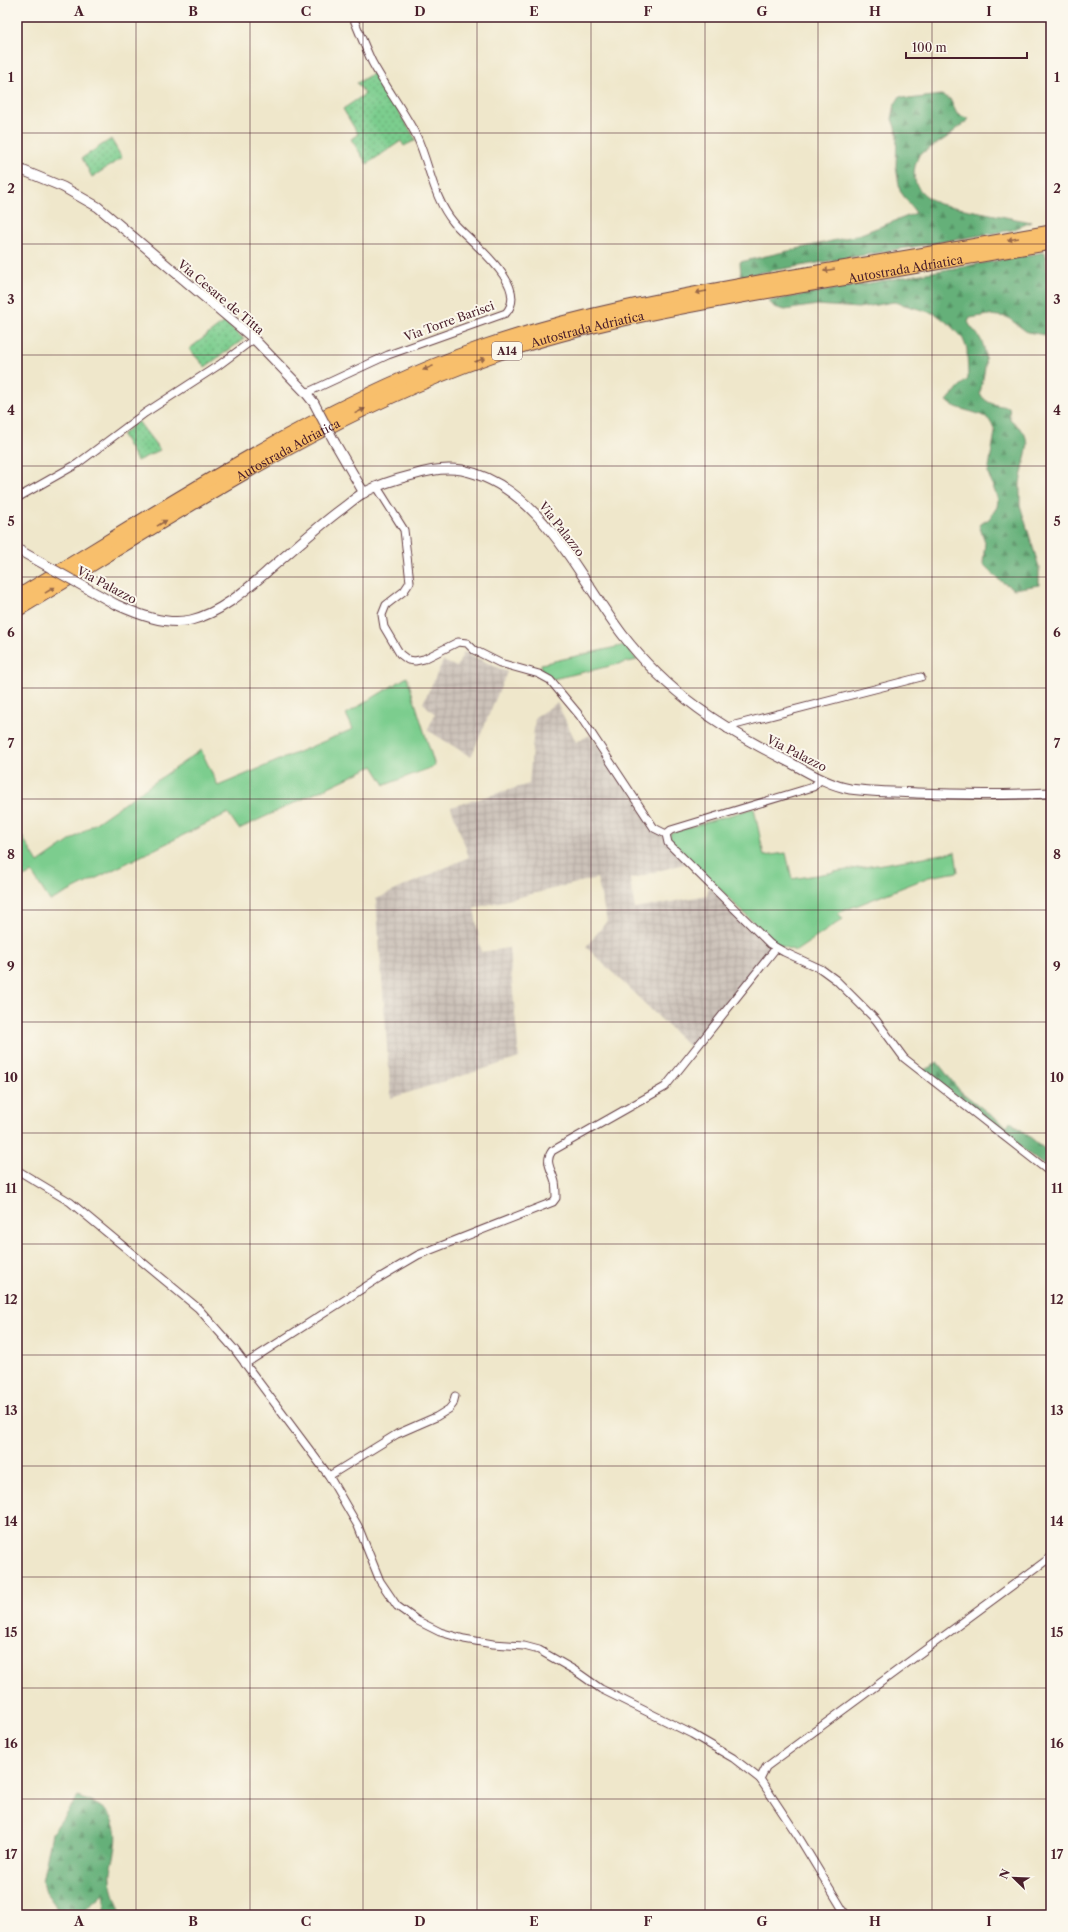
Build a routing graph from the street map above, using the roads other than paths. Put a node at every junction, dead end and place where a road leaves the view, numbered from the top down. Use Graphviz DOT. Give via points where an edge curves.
graph roads {
  1 [pos="353,17"];
  2 [pos="17,168"];
  3 [pos="1051,232"];
  4 [pos="1051,243"];
  5 [pos="254,340"];
  6 [pos="306,393"];
  7 [pos="377,487"];
  8 [pos="364,493"];
  9 [pos="17,498"];
  10 [pos="17,549"];
  11 [pos="17,597"];
  12 [pos="17,610"];
  13 [pos="921,677"];
  14 [pos="727,729"];
  15 [pos="821,779"];
  16 [pos="1051,793"];
  17 [pos="666,834"];
  18 [pos="776,948"];
  19 [pos="17,1170"];
  20 [pos="1051,1173"];
  21 [pos="245,1364"];
  22 [pos="455,1396"];
  23 [pos="329,1476"];
  24 [pos="1051,1556"];
  25 [pos="760,1779"];
  26 [pos="846,1915"];
  1 -- 6 [label="street, Via Torre Barisci" via="372,62 416,136 444,208 454,224 490,258 504,276 511,301 506,313 388,355"];
  2 -- 5 [label="street, Via Cesare de Titta" via="63,186 98,207"];
  3 -- 11 [label="highway, Autostrada Adriatica / A14, one-way" via="654,301 568,321 484,347 401,380 302,428"];
  12 -- 4 [label="highway, Autostrada Adriatica / A14, one-way" via="313,434 406,389 488,357 574,331 665,310"];
  5 -- 6 [label="street, Via Cesare de Titta"];
  5 -- 9 [label="street" via="77,464"];
  6 -- 8 [label="street, Via Cesare de Titta, bridge"];
  7 -- 8 [label="street, Via Palazzo"];
  7 -- 14 [label="street, Via Palazzo" via="434,469 450,469 464,470 509,490 529,506 549,529 623,635 657,674 688,701"];
  7 -- 17 [label="street" via="404,530 405,537 410,582 404,591 386,605 382,615 384,628 400,654 408,660 415,661 458,642 467,643 474,650 500,664 539,674 550,680 580,716 654,828"];
  8 -- 10 [label="street, Via Palazzo, bridge" via="330,518 242,594 217,609 191,620 177,622 147,616 115,604"];
  13 -- 14 [label="street"];
  14 -- 15 [label="street, Via Palazzo"];
  15 -- 16 [label="street, Via Palazzo" via="848,788 890,792 984,796"];
  15 -- 17 [label="street" via="812,787 670,830"];
  17 -- 18 [label="street" via="668,843"];
  18 -- 20 [label="street" via="821,969 836,980 876,1020 904,1058"];
  18 -- 21 [label="street" via="665,1087 552,1151 548,1162 555,1182 556,1198 553,1202 418,1255"];
  19 -- 21 [label="street" via="70,1202 198,1308"];
  21 -- 23 [label="street"];
  22 -- 23 [label="street" via="454,1404 436,1417 397,1434"];
  23 -- 25 [label="street" via="358,1526 380,1580 397,1606 418,1621 440,1632 464,1639 539,1650 601,1689 698,1737 733,1758"];
  24 -- 25 [label="street" via="766,1767"];
  25 -- 26 [label="street"];
}
